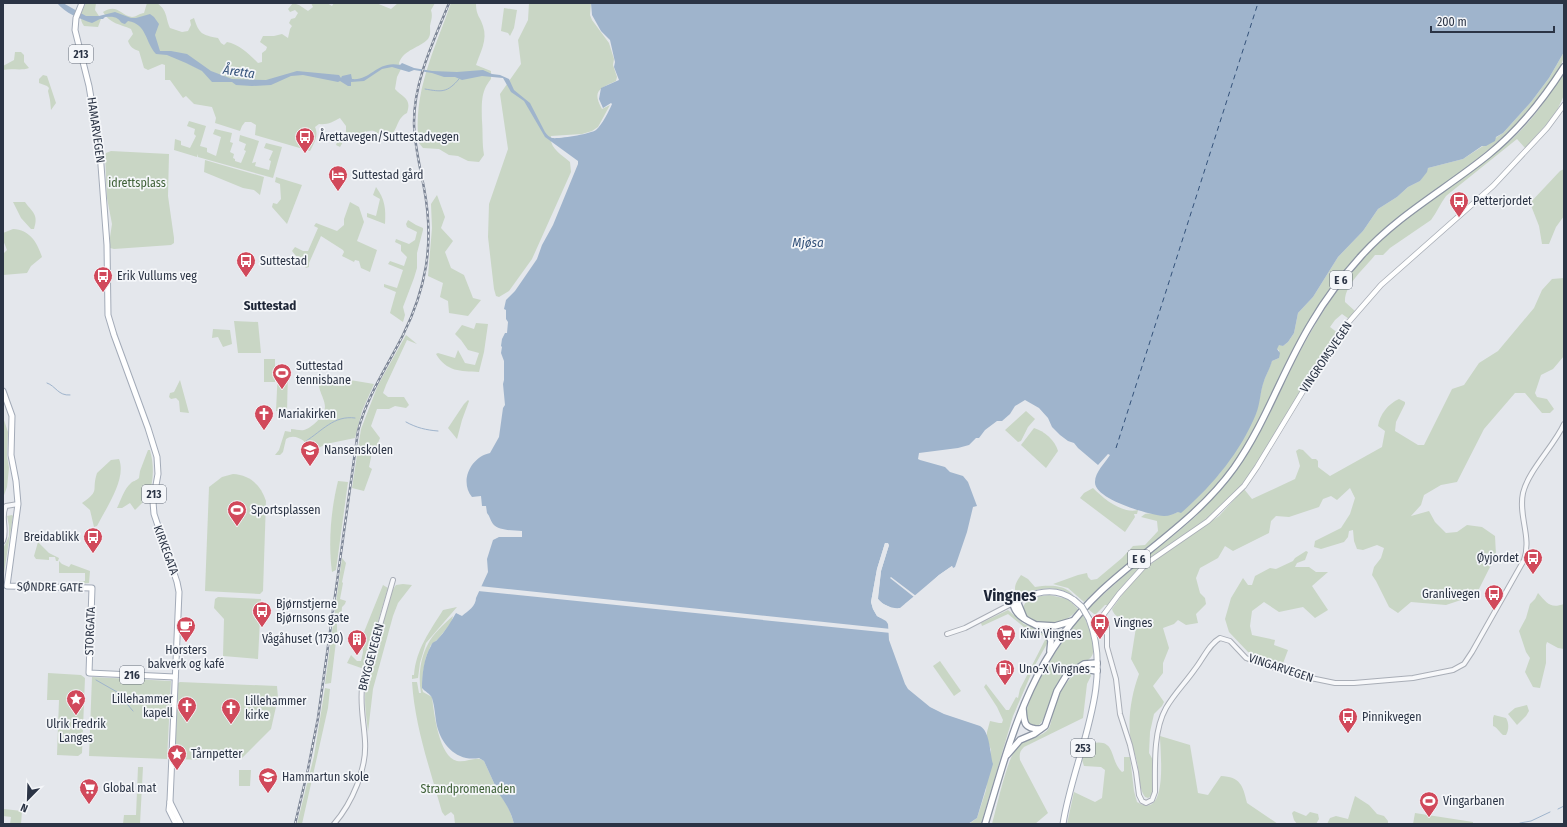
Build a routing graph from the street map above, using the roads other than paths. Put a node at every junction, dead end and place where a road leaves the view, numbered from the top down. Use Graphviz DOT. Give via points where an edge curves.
graph roads {
  1 [pos="82,3"];
  2 [pos="1564,66"];
  3 [pos="1564,105"];
  4 [pos="108,308"];
  5 [pos="3,391"];
  6 [pos="1564,424"];
  7 [pos="18,504"];
  8 [pos="3,541"];
  9 [pos="393,580"];
  10 [pos="92,588"];
  11 [pos="1015,602"];
  12 [pos="1102,617"];
  13 [pos="1074,620"];
  14 [pos="1089,620"];
  15 [pos="1036,625"];
  16 [pos="1092,627"];
  17 [pos="947,634"];
  18 [pos="1050,652"];
  19 [pos="1097,663"];
  20 [pos="1078,668"];
  21 [pos="1097,671"];
  22 [pos="175,677"];
  23 [pos="1022,707"];
  24 [pos="1040,729"];
  25 [pos="1006,757"];
  26 [pos="170,801"];
  27 [pos="176,824"];
  28 [pos="181,824"];
  29 [pos="334,824"];
  30 [pos="985,824"];
  31 [pos="1064,824"];
  1 -- 4 [label="main road, HAMARVEGEN / 213" via="75,30 89,86 100,152 107,245"];
  2 -- 13 [label="highway, E 6" via="1539,103 1508,137 1408,214 1362,255 1335,286 1311,322 1260,426 1226,479 1200,507 1115,579"];
  3 -- 12 [label="main road, VINGROMSVEGEN" via="1547,128 1493,186 1381,285 1352,318 1314,373 1244,486 1208,521 1147,563 1128,582"];
  4 -- 22 [label="main road, KIRKEGATA / 213" via="114,336 157,457 154,514 178,588"];
  5 -- 7 [label="main road, 216" via="12,416 11,455"];
  6 -- 12 [label="street, VINGARVEGEN" via="1523,492 1522,514 1527,541 1524,560 1464,664 1453,670 1413,678 1334,683 1259,664 1246,658 1230,641 1220,638 1214,642 1174,696 1158,724 1155,792 1152,800 1146,803 1139,795 1136,772 1120,714 1116,679 1107,647 1107,625"];
  7 -- 8 [label="street" via="6,506 4,510"];
  7 -- 10 [label="main road, SØNDRE GATE / 216" via="7,586"];
  9 -- 29 [label="street, BRYGGEVEGEN" via="362,688 365,743 362,766 347,806"];
  10 -- 22 [label="main road, STORGATA / 216" via="89,673"];
  11 -- 14 [label="main road, 253, bridge" via="1036,593 1061,593 1082,607"];
  11 -- 15 [label="highway" via="1015,611"];
  11 -- 17 [label="street"];
  12 -- 14 [label="main road"];
  12 -- 16 [label="main road, VINGROMSVEGEN"];
  13 -- 15 [label="highway" via="1051,627"];
  13 -- 18 [label="highway, E 6"];
  14 -- 16 [label="main road, 253"];
  15 -- 18 [label="highway" via="1050,635"];
  16 -- 19 [label="main road, 253"];
  18 -- 23 [label="highway, E 6"];
  19 -- 20 [label="highway" via="1084,664"];
  19 -- 21 [label="main road, 253"];
  20 -- 21 [label="highway"];
  20 -- 24 [label="highway" via="1066,676 1060,685 1047,722"];
  21 -- 31 [label="main road, 253" via="1087,732"];
  22 -- 26 [label="main road, KIRKEGATA / 213"];
  23 -- 24 [label="highway" via="1027,726 1031,729"];
  23 -- 25 [label="highway, E 6"];
  24 -- 25 [label="highway" via="1020,740"];
  25 -- 30 [label="highway, E 6"];
  26 -- 27 [label="main road, 213" via="169,810"];
  26 -- 28 [label="main road, 213"];
}
